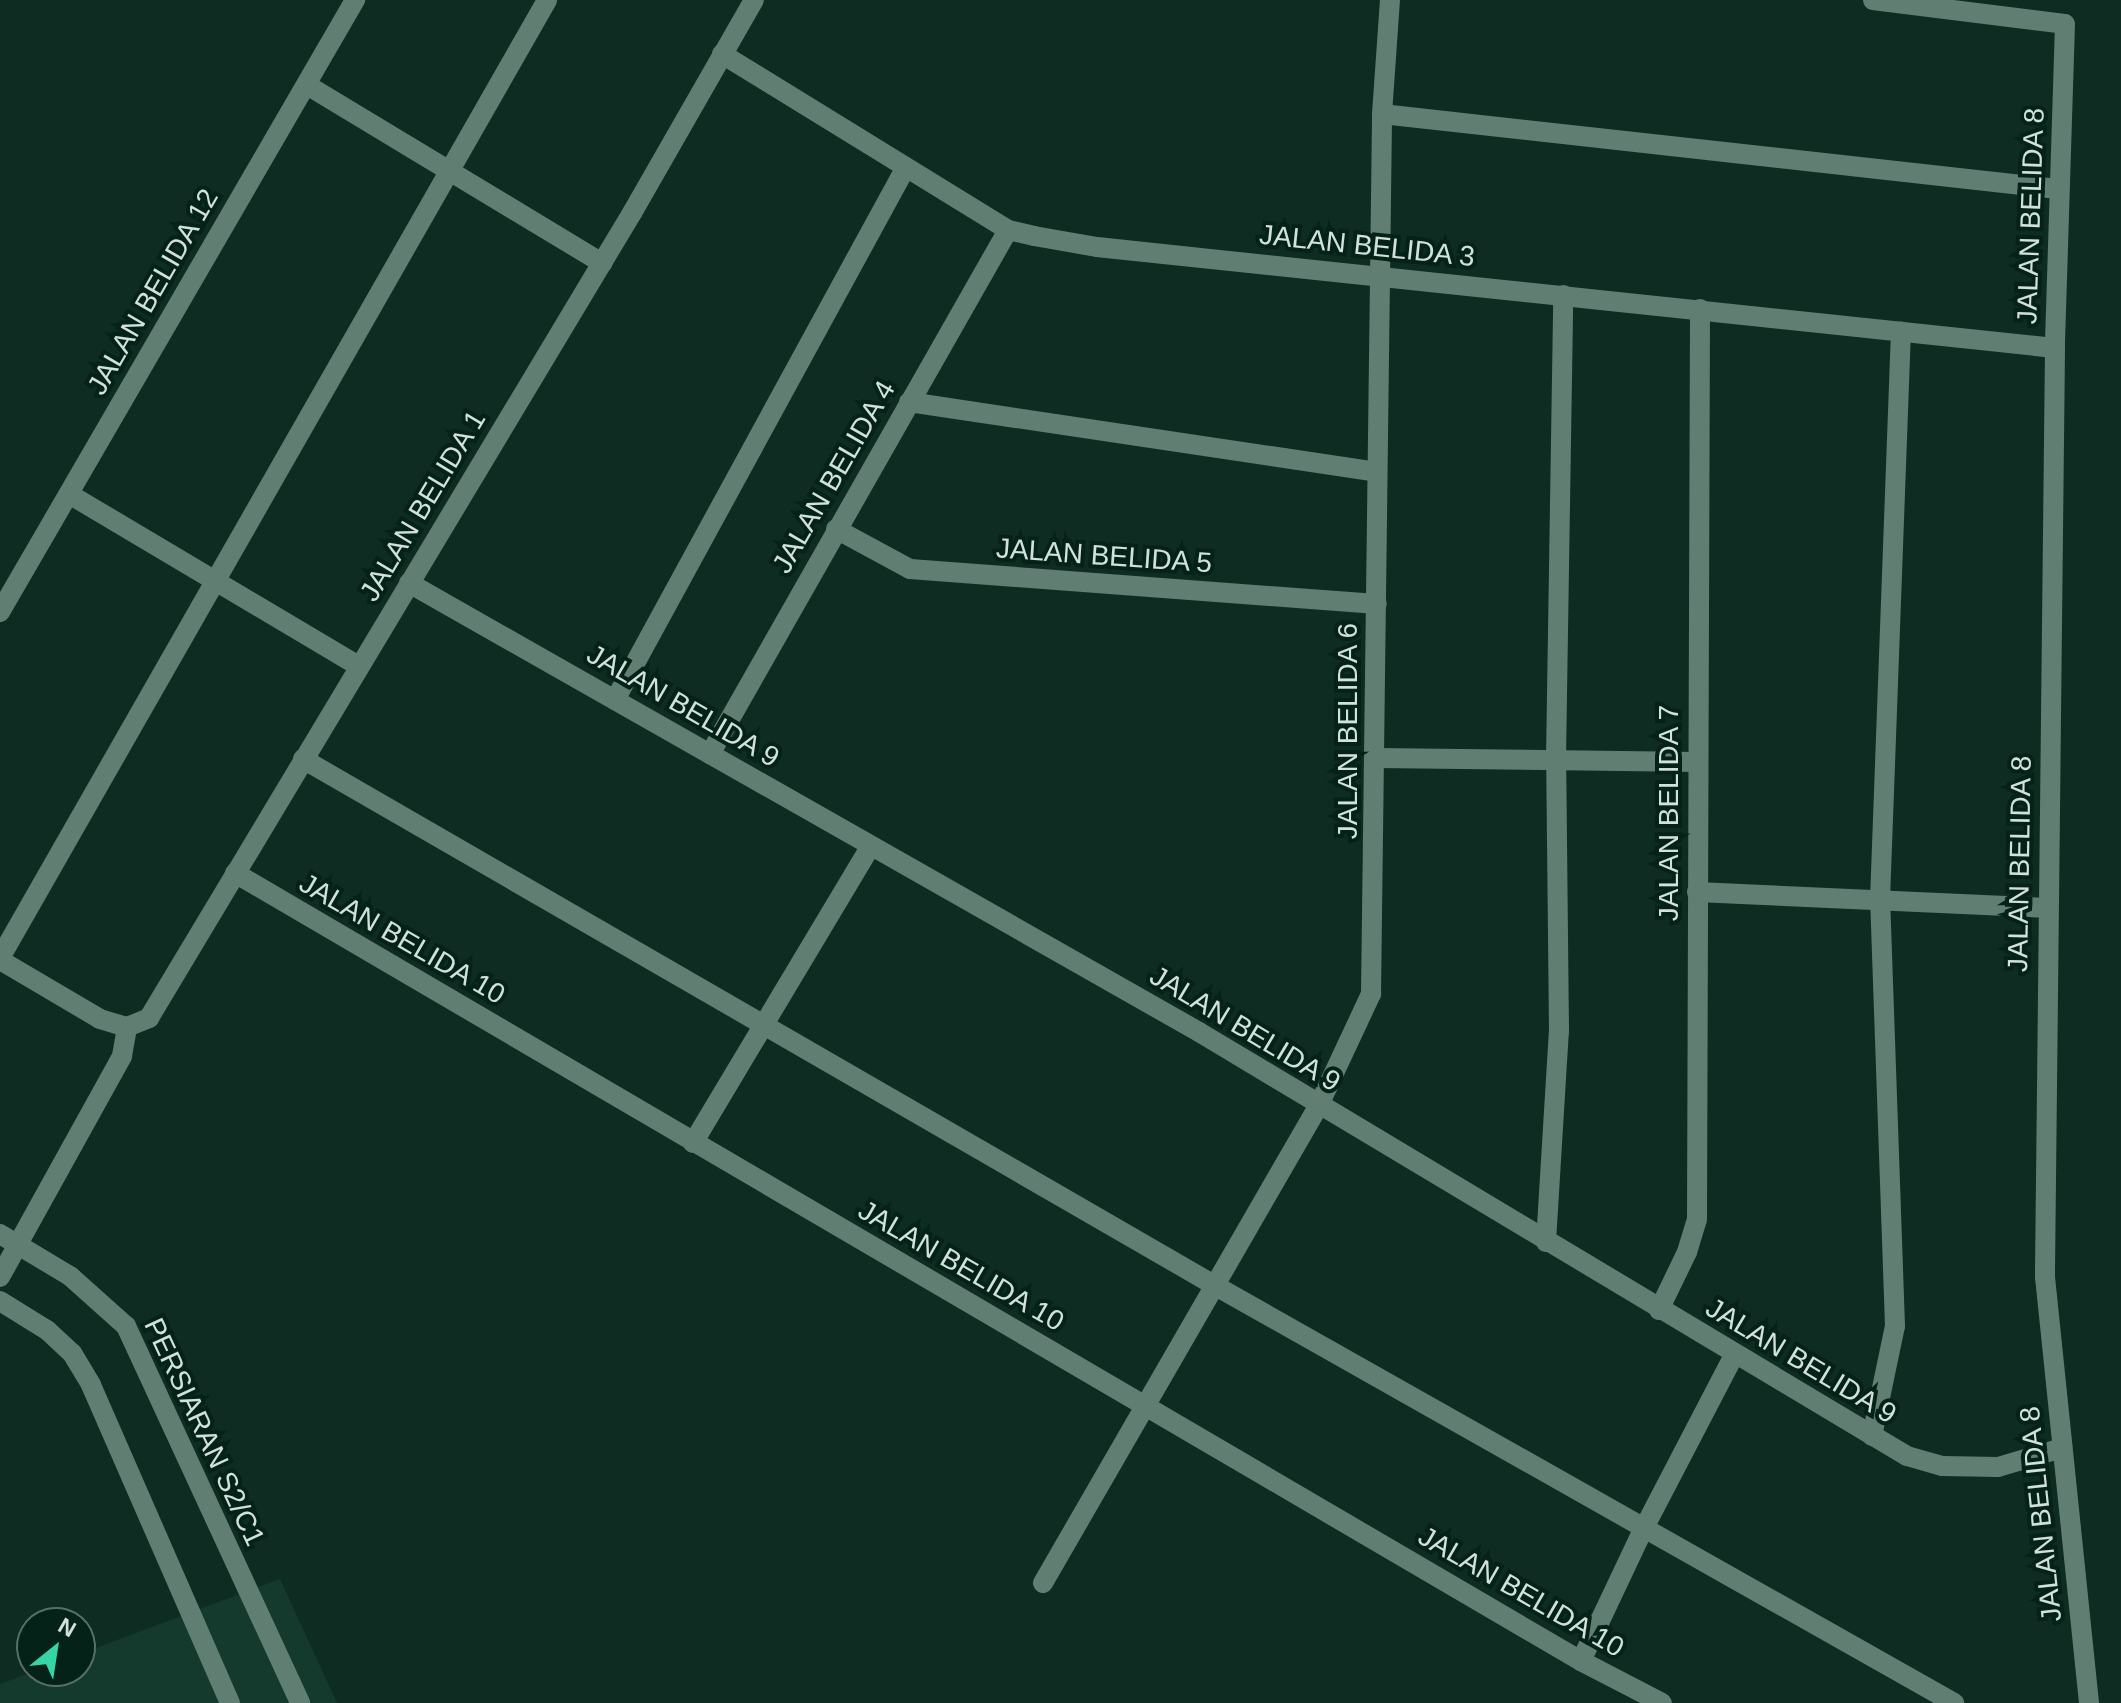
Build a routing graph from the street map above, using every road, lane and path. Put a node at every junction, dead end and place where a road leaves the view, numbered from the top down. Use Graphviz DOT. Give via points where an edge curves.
graph roads {
  1 [pos="355,0"];
  2 [pos="547,0"];
  3 [pos="754,0"];
  4 [pos="1390,0"];
  5 [pos="1873,0"];
  6 [pos="722,54"];
  7 [pos="307,85"];
  8 [pos="1382,114"];
  9 [pos="906,167"];
  10 [pos="449,171"];
  11 [pos="2058,189"];
  12 [pos="1008,230"];
  13 [pos="602,263"];
  14 [pos="1381,274"];
  15 [pos="1563,295"];
  16 [pos="1700,309"];
  17 [pos="1901,331"];
  18 [pos="2055,348"];
  19 [pos="909,402"];
  20 [pos="1377,472"];
  21 [pos="69,494"];
  22 [pos="836,529"];
  23 [pos="215,580"];
  24 [pos="409,583"];
  25 [pos="1377,604"];
  26 [pos="0,612"];
  27 [pos="359,666"];
  28 [pos="615,700"];
  29 [pos="710,754"];
  30 [pos="1376,758"];
  31 [pos="303,759"];
  32 [pos="1556,759"];
  33 [pos="1698,762"];
  34 [pos="871,846"];
  35 [pos="235,873"];
  36 [pos="1697,892"];
  37 [pos="1880,900"];
  38 [pos="2048,908"];
  39 [pos="0,959"];
  40 [pos="763,1026"];
  41 [pos="127,1027"];
  42 [pos="1319,1105"];
  43 [pos="693,1143"];
  44 [pos="9,1239"];
  45 [pos="1546,1242"];
  46 [pos="0,1277"];
  47 [pos="1214,1285"];
  48 [pos="0,1301"];
  49 [pos="1659,1310"];
  50 [pos="1734,1355"];
  51 [pos="1146,1405"];
  52 [pos="1872,1436"];
  53 [pos="2062,1448"];
  54 [pos="1644,1528"];
  55 [pos="1043,1583"];
  56 [pos="1581,1661"];
  57 [pos="230,1703"];
  58 [pos="300,1703"];
  59 [pos="1662,1703"];
  60 [pos="1954,1703"];
  61 [pos="2089,1703"];
  1 -- 7 [label="street, JALAN BELIDA 12"];
  2 -- 10 [label="street"];
  3 -- 6 [label="street, JALAN BELIDA 1"];
  4 -- 8 [label="street, JALAN BELIDA 6"];
  5 -- 11 [label="street, JALAN BELIDA 8" via="2065,24"];
  6 -- 9 [label="street, JALAN BELIDA 3"];
  6 -- 13 [label="street, JALAN BELIDA 1"];
  7 -- 10 [label="street"];
  7 -- 21 [label="street, JALAN BELIDA 12"];
  8 -- 11 [label="street"];
  8 -- 14 [label="street, JALAN BELIDA 6"];
  9 -- 12 [label="street, JALAN BELIDA 3"];
  9 -- 28 [label="street"];
  10 -- 13 [label="street"];
  10 -- 23 [label="street"];
  11 -- 18 [label="street, JALAN BELIDA 8"];
  12 -- 14 [label="street, JALAN BELIDA 3" via="1097,247"];
  12 -- 19 [label="street, JALAN BELIDA 4"];
  13 -- 24 [label="street, JALAN BELIDA 1"];
  14 -- 15 [label="street, JALAN BELIDA 3"];
  14 -- 20 [label="street, JALAN BELIDA 6"];
  15 -- 16 [label="street, JALAN BELIDA 3"];
  15 -- 32 [label="street"];
  16 -- 17 [label="street, JALAN BELIDA 3"];
  16 -- 33 [label="street, JALAN BELIDA 7"];
  17 -- 18 [label="street, JALAN BELIDA 3"];
  17 -- 37 [label="street"];
  18 -- 38 [label="street, JALAN BELIDA 8"];
  19 -- 20 [label="street"];
  19 -- 22 [label="street, JALAN BELIDA 4"];
  20 -- 25 [label="street, JALAN BELIDA 6"];
  21 -- 23 [label="street"];
  21 -- 26 [label="street, JALAN BELIDA 12"];
  22 -- 25 [label="street, JALAN BELIDA 5" via="910,569"];
  22 -- 29 [label="street, JALAN BELIDA 4"];
  23 -- 27 [label="street"];
  23 -- 39 [label="street"];
  24 -- 27 [label="street, JALAN BELIDA 1"];
  24 -- 28 [label="street, JALAN BELIDA 9"];
  25 -- 30 [label="street, JALAN BELIDA 6"];
  27 -- 31 [label="street, JALAN BELIDA 1"];
  28 -- 29 [label="street, JALAN BELIDA 9"];
  29 -- 34 [label="street, JALAN BELIDA 9"];
  30 -- 32 [label="street"];
  30 -- 42 [label="street, JALAN BELIDA 6" via="1371,994"];
  31 -- 35 [label="street, JALAN BELIDA 1"];
  31 -- 40 [label="street"];
  32 -- 33 [label="street"];
  32 -- 45 [label="street" via="1559,1031"];
  33 -- 36 [label="street, JALAN BELIDA 7"];
  34 -- 40 [label="street"];
  34 -- 42 [label="street, JALAN BELIDA 9"];
  35 -- 41 [label="street, JALAN BELIDA 1" via="149,1018"];
  35 -- 43 [label="street, JALAN BELIDA 10"];
  36 -- 37 [label="street"];
  36 -- 49 [label="street, JALAN BELIDA 7" via="1697,1219"];
  37 -- 38 [label="street"];
  37 -- 52 [label="street" via="1895,1326"];
  38 -- 53 [label="street, JALAN BELIDA 8" via="2045,1277"];
  39 -- 41 [label="street" via="100,1019"];
  40 -- 43 [label="street"];
  40 -- 47 [label="street"];
  41 -- 44 [label="street" via="122,1056"];
  42 -- 45 [label="street, JALAN BELIDA 9"];
  42 -- 47 [label="street, JALAN BELIDA 6"];
  43 -- 51 [label="street, JALAN BELIDA 10"];
  44 -- 46 [label="street"];
  44 -- 58 [label="street, PERSIARAN S2/C1" via="70,1276 126,1326"];
  45 -- 49 [label="street, JALAN BELIDA 9"];
  47 -- 51 [label="street, JALAN BELIDA 6"];
  47 -- 54 [label="street"];
  48 -- 57 [label="street" via="47,1330 72,1353 91,1385"];
  49 -- 50 [label="street, JALAN BELIDA 9"];
  50 -- 52 [label="street, JALAN BELIDA 9"];
  50 -- 54 [label="street"];
  51 -- 55 [label="street, JALAN BELIDA 6"];
  51 -- 56 [label="street, JALAN BELIDA 10"];
  52 -- 53 [label="street, JALAN BELIDA 9" via="1907,1456 1942,1466 1998,1467"];
  53 -- 61 [label="street, JALAN BELIDA 8"];
  54 -- 56 [label="street"];
  54 -- 60 [label="street"];
  56 -- 59 [label="street, JALAN BELIDA 10"];
}
